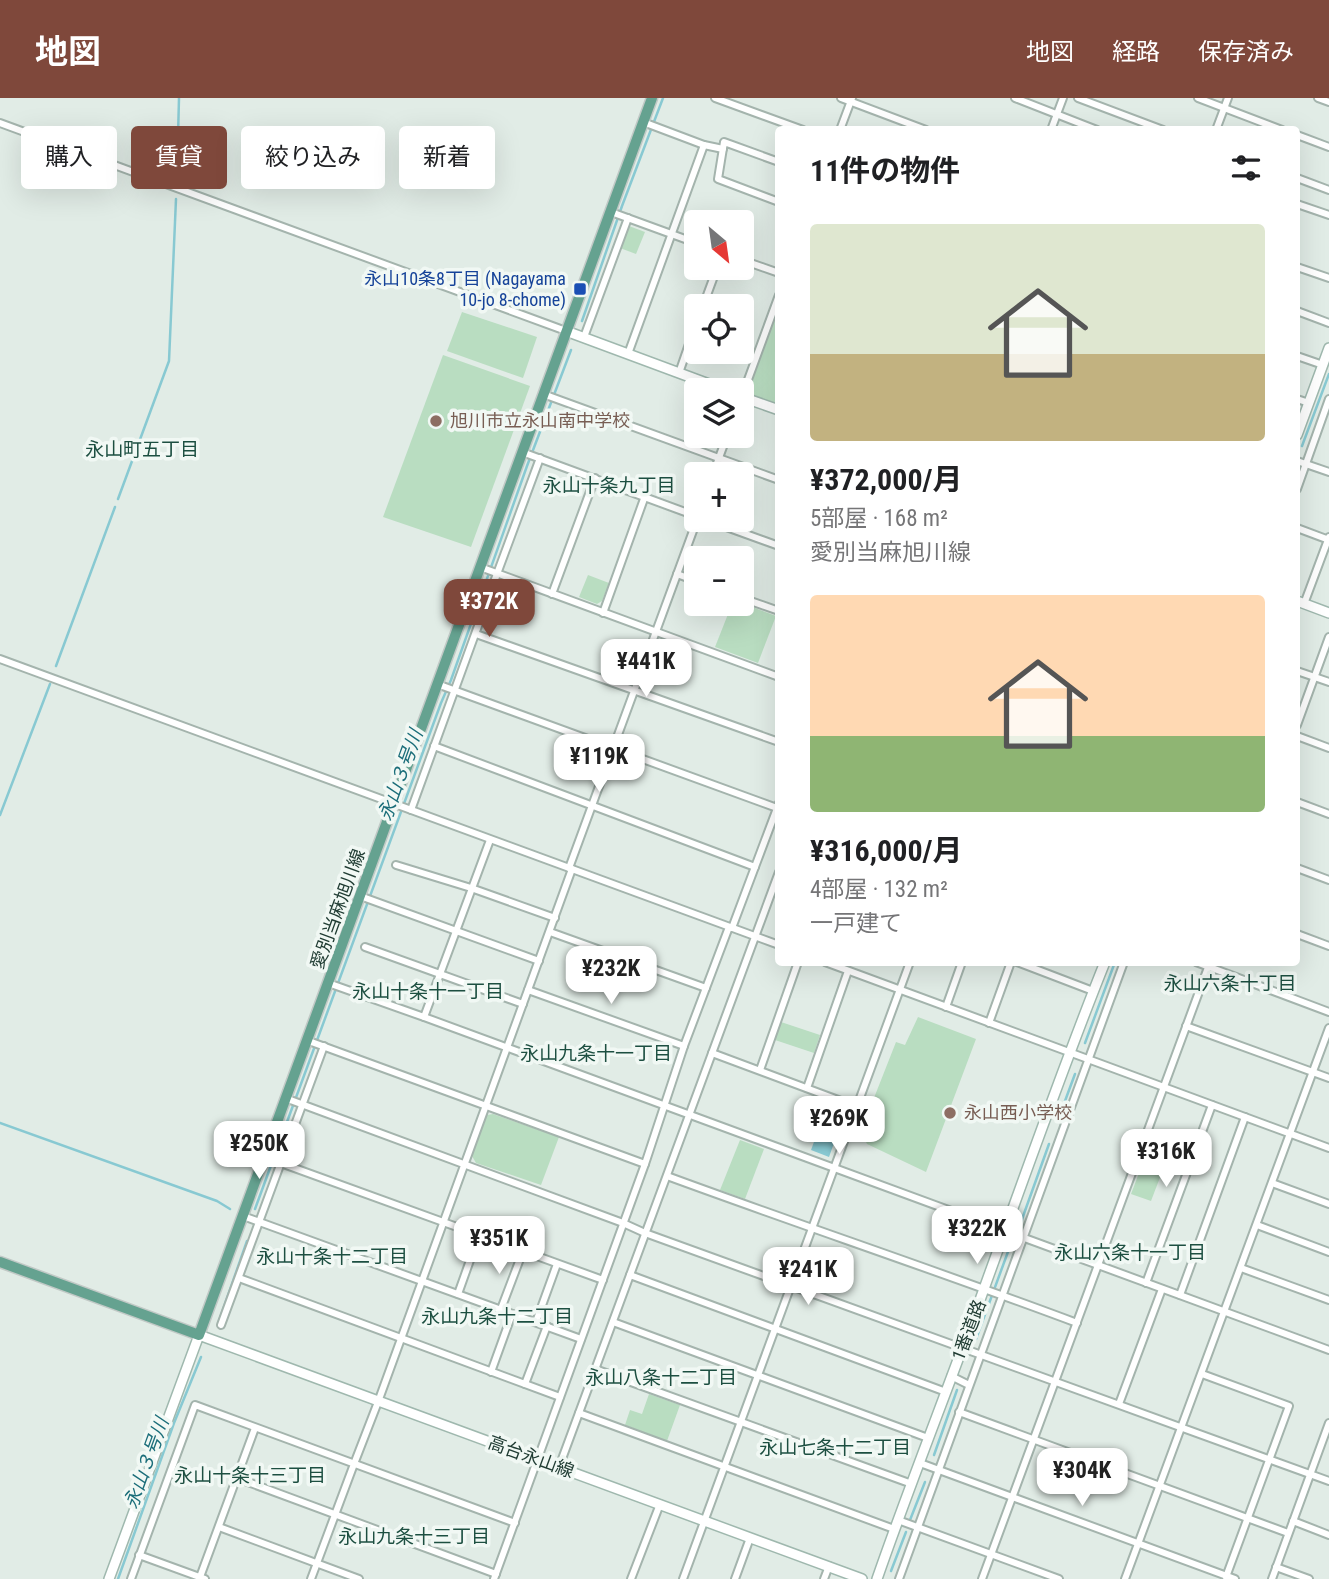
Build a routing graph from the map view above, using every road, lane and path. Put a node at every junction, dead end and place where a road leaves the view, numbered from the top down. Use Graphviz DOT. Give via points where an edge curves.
graph roads {
  1 [pos="652,98"];
  2 [pos="715,98"];
  3 [pos="841,98"];
  4 [pos="1015,98"];
  5 [pos="1063,98"];
  6 [pos="1077,98"];
  7 [pos="1198,98"];
  8 [pos="1227,98"];
  9 [pos="1318,98"];
  10 [pos="851,100"];
  11 [pos="1329,102"];
  12 [pos="1224,108"];
  13 [pos="1056,114"];
  14 [pos="0,123"];
  15 [pos="649,124"];
  16 [pos="792,126"];
  17 [pos="841,126"];
  18 [pos="916,126"];
  19 [pos="1052,126"];
  20 [pos="1087,126"];
  21 [pos="1152,126"];
  22 [pos="1217,126"];
  23 [pos="1271,126"];
  24 [pos="1300,136"];
  25 [pos="704,145"];
  26 [pos="1329,147"];
  27 [pos="723,149"];
  28 [pos="775,161"];
  29 [pos="1300,179"];
  30 [pos="1329,190"];
  31 [pos="775,200"];
  32 [pos="1300,205"];
  33 [pos="620,215"];
  34 [pos="1329,215"];
  35 [pos="671,234"];
  36 [pos="684,239"];
  37 [pos="754,264"];
  38 [pos="1300,268"];
  39 [pos="775,272"];
  40 [pos="1329,278"];
  41 [pos="775,306"];
  42 [pos="1300,312"];
  43 [pos="1329,323"];
  44 [pos="566,331"];
  45 [pos="583,337"];
  46 [pos="1329,348"];
  47 [pos="628,354"];
  48 [pos="1300,357"];
  49 [pos="684,359"];
  50 [pos="1323,365"];
  51 [pos="679,373"];
  52 [pos="693,378"];
  53 [pos="749,378"];
  54 [pos="546,395"];
  55 [pos="1300,400"];
  56 [pos="754,401"];
  57 [pos="1309,403"];
  58 [pos="1328,403"];
  59 [pos="775,408"];
  60 [pos="1300,427"];
  61 [pos="723,448"];
  62 [pos="531,455"];
  63 [pos="719,458"];
  64 [pos="718,462"];
  65 [pos="1300,462"];
  66 [pos="1306,464"];
  67 [pos="1329,472"];
  68 [pos="595,478"];
  69 [pos="775,479"];
  70 [pos="1300,481"];
  71 [pos="645,496"];
  72 [pos="684,512"];
  73 [pos="1300,529"];
  74 [pos="692,532"];
  75 [pos="740,532"];
  76 [pos="1329,539"];
  77 [pos="775,545"];
  78 [pos="489,570"];
  79 [pos="677,574"];
  80 [pos="684,577"];
  81 [pos="552,594"];
  82 [pos="754,602"];
  83 [pos="1301,602"];
  84 [pos="775,610"];
  85 [pos="603,613"];
  86 [pos="1329,613"];
  87 [pos="655,632"];
  88 [pos="476,634"];
  89 [pos="1329,637"];
  90 [pos="0,659"];
  91 [pos="1300,672"];
  92 [pos="775,676"];
  93 [pos="1314,677"];
  94 [pos="1329,682"];
  95 [pos="447,687"];
  96 [pos="634,690"];
  97 [pos="1300,716"];
  98 [pos="1300,737"];
  99 [pos="775,742"];
  100 [pos="434,747"];
  101 [pos="1329,748"];
  102 [pos="613,749"];
  103 [pos="1300,803"];
  104 [pos="393,804"];
  105 [pos="775,804"];
  106 [pos="591,805"];
  107 [pos="411,810"];
  108 [pos="775,813"];
  109 [pos="1329,814"];
  110 [pos="490,839"];
  111 [pos="396,865"];
  112 [pos="755,867"];
  113 [pos="570,869"];
  114 [pos="1300,869"];
  115 [pos="1329,880"];
  116 [pos="775,883"];
  117 [pos="471,888"];
  118 [pos="363,897"];
  119 [pos="555,918"];
  120 [pos="730,927"];
  121 [pos="455,931"];
  122 [pos="550,932"];
  123 [pos="1300,935"];
  124 [pos="754,936"];
  125 [pos="775,944"];
  126 [pos="1329,946"];
  127 [pos="365,947"];
  128 [pos="539,961"];
  129 [pos="797,966"];
  130 [pos="835,966"];
  131 [pos="909,966"];
  132 [pos="961,966"];
  133 [pos="1010,966"];
  134 [pos="1027,966"];
  135 [pos="1103,966"];
  136 [pos="1122,966"];
  137 [pos="1209,966"];
  138 [pos="1212,966"];
  139 [pos="848,971"];
  140 [pos="439,973"];
  141 [pos="334,985"];
  142 [pos="706,988"];
  143 [pos="528,990"];
  144 [pos="900,990"];
  145 [pos="1093,991"];
  146 [pos="523,1004"];
  147 [pos="946,1007"];
  148 [pos="1329,1012"];
  149 [pos="424,1017"];
  150 [pos="989,1023"];
  151 [pos="1186,1026"];
  152 [pos="1329,1028"];
  153 [pos="315,1043"];
  154 [pos="684,1046"];
  155 [pos="507,1048"];
  156 [pos="712,1053"];
  157 [pos="1070,1053"];
  158 [pos="1087,1059"];
  159 [pos="760,1070"];
  160 [pos="1313,1072"];
  161 [pos="1329,1078"];
  162 [pos="1163,1087"];
  163 [pos="807,1088"];
  164 [pos="294,1102"];
  165 [pos="1212,1105"];
  166 [pos="485,1106"];
  167 [pos="665,1106"];
  168 [pos="857,1107"];
  169 [pos="689,1115"];
  170 [pos="1245,1117"];
  171 [pos="1290,1134"];
  172 [pos="1329,1148"];
  173 [pos="273,1160"];
  174 [pos="645,1164"];
  175 [pos="464,1165"];
  176 [pos="834,1169"];
  177 [pos="667,1176"];
  178 [pos="1272,1183"];
  179 [pos="1329,1203"];
  180 [pos="243,1216"];
  181 [pos="258,1222"];
  182 [pos="443,1222"];
  183 [pos="623,1223"];
  184 [pos="1257,1225"];
  185 [pos="811,1229"];
  186 [pos="1005,1231"];
  187 [pos="645,1233"];
  188 [pos="479,1235"];
  189 [pos="1022,1237"];
  190 [pos="523,1251"];
  191 [pos="1329,1251"];
  192 [pos="0,1262"];
  193 [pos="557,1264"];
  194 [pos="1098,1265"];
  195 [pos="1241,1268"];
  196 [pos="630,1275"];
  197 [pos="239,1278"];
  198 [pos="421,1280"];
  199 [pos="603,1280"];
  200 [pos="1146,1283"];
  201 [pos="791,1286"];
  202 [pos="1162,1289"];
  203 [pos="994,1292"];
  204 [pos="458,1294"];
  205 [pos="1180,1295"];
  206 [pos="1329,1300"];
  207 [pos="501,1309"];
  208 [pos="1225,1311"];
  209 [pos="512,1314"];
  210 [pos="536,1322"];
  211 [pos="613,1322"];
  212 [pos="1077,1323"];
  213 [pos="221,1325"];
  214 [pos="547,1326"];
  215 [pos="775,1329"];
  216 [pos="199,1335"];
  217 [pos="400,1338"];
  218 [pos="581,1339"];
  219 [pos="961,1348"];
  220 [pos="1329,1350"];
  221 [pos="980,1353"];
  222 [pos="595,1369"];
  223 [pos="491,1372"];
  224 [pos="1202,1374"];
  225 [pos="758,1375"];
  226 [pos="951,1377"];
  227 [pos="1055,1382"];
  228 [pos="525,1384"];
  229 [pos="969,1385"];
  230 [pos="946,1392"];
  231 [pos="560,1397"];
  232 [pos="378,1402"];
  233 [pos="1119,1404"];
  234 [pos="959,1412"];
  235 [pos="579,1413"];
  236 [pos="741,1422"];
  237 [pos="1329,1424"];
  238 [pos="1181,1427"];
  239 [pos="255,1428"];
  240 [pos="928,1438"];
  241 [pos="1034,1440"];
  242 [pos="537,1459"];
  243 [pos="1270,1460"];
  244 [pos="920,1463"];
  245 [pos="354,1464"];
  246 [pos="559,1467"];
  247 [pos="724,1467"];
  248 [pos="937,1469"];
  249 [pos="1310,1474"];
  250 [pos="237,1478"];
  251 [pos="1329,1481"];
  252 [pos="912,1485"];
  253 [pos="1159,1485"];
  254 [pos="1012,1497"];
  255 [pos="660,1504"];
  256 [pos="335,1515"];
  257 [pos="1247,1518"];
  258 [pos="704,1521"];
  259 [pos="1293,1521"];
  260 [pos="515,1523"];
  261 [pos="896,1525"];
  262 [pos="219,1527"];
  263 [pos="916,1527"];
  264 [pos="1288,1533"];
  265 [pos="1329,1535"];
  266 [pos="750,1538"];
  267 [pos="1138,1544"];
  268 [pos="139,1555"];
  269 [pos="991,1555"];
  270 [pos="317,1563"];
  271 [pos="829,1566"];
  272 [pos="1276,1567"];
  273 [pos="495,1576"];
  274 [pos="202,1578"];
  275 [pos="1226,1578"];
  276 [pos="109,1579"];
  277 [pos="131,1579"];
  278 [pos="312,1579"];
  279 [pos="359,1579"];
  280 [pos="631,1579"];
  281 [pos="683,1579"];
  282 [pos="735,1579"];
  283 [pos="824,1579"];
  284 [pos="862,1579"];
  285 [pos="877,1579"];
  286 [pos="898,1579"];
  287 [pos="982,1579"];
  288 [pos="1059,1579"];
  289 [pos="1125,1579"];
  290 [pos="1235,1579"];
  291 [pos="1272,1579"];
  292 [pos="1309,1579"];
  1 -- 15 [label="main road, 愛別当麻旭川線"];
  2 -- 16 [label="street"];
  3 -- 10 [label="street"];
  4 -- 13 [label="street"];
  5 -- 13 [label="street"];
  6 -- 21 [label="street"];
  7 -- 12 [label="street"];
  8 -- 12 [label="street"];
  9 -- 11 [label="street"];
  10 -- 17 [label="street"];
  10 -- 18 [label="street"];
  12 -- 22 [label="street"];
  12 -- 23 [label="street"];
  13 -- 19 [label="street"];
  13 -- 20 [label="street"];
  14 -- 44 [label="street"];
  15 -- 25 [label="street"];
  15 -- 33 [label="main road, 愛別当麻旭川線"];
  24 -- 26 [label="street"];
  25 -- 27 [label="street"];
  25 -- 35 [label="street"];
  27 -- 28 [label="street" via="724,142"];
  27 -- 31 [label="street" via="718,179"];
  29 -- 30 [label="street"];
  32 -- 34 [label="street"];
  33 -- 35 [label="street"];
  33 -- 44 [label="main road, 愛別当麻旭川線"];
  33 -- 45 [label="street"];
  35 -- 36 [label="street"];
  35 -- 47 [label="street"];
  37 -- 39 [label="street"];
  38 -- 40 [label="street"];
  41 -- 53 [label="street"];
  42 -- 43 [label="street"];
  44 -- 45 [label="street"];
  44 -- 54 [label="main road, 愛別当麻旭川線"];
  45 -- 47 [label="street"];
  46 -- 50 [label="street"];
  47 -- 51 [label="street"];
  48 -- 50 [label="street"];
  49 -- 51 [label="street"];
  50 -- 57 [label="street"];
  51 -- 52 [label="street"];
  54 -- 62 [label="main road, 愛別当麻旭川線"];
  54 -- 63 [label="street"];
  55 -- 57 [label="street"];
  56 -- 59 [label="street"];
  57 -- 60 [label="street"];
  58 -- 66 [label="street"];
  61 -- 63 [label="street"];
  62 -- 68 [label="street"];
  62 -- 78 [label="main road, 愛別当麻旭川線"];
  62 -- 78 [label="street"];
  63 -- 64 [label="street"];
  63 -- 69 [label="street"];
  65 -- 66 [label="street"];
  66 -- 67 [label="street"];
  66 -- 70 [label="street"];
  68 -- 71 [label="street"];
  68 -- 81 [label="street"];
  71 -- 72 [label="street"];
  71 -- 85 [label="street"];
  73 -- 76 [label="street"];
  74 -- 79 [label="street"];
  75 -- 77 [label="street"];
  76 -- 83 [label="street"];
  78 -- 81 [label="street"];
  78 -- 88 [label="street"];
  78 -- 95 [label="main road, 愛別当麻旭川線"];
  79 -- 80 [label="street"];
  79 -- 87 [label="street"];
  81 -- 85 [label="street"];
  82 -- 84 [label="street"];
  83 -- 86 [label="street"];
  85 -- 87 [label="street"];
  87 -- 92 [label="street"];
  87 -- 96 [label="street"];
  88 -- 95 [label="street"];
  88 -- 96 [label="street"];
  89 -- 93 [label="street"];
  90 -- 104 [label="street"];
  91 -- 93 [label="street"];
  93 -- 94 [label="street"];
  93 -- 97 [label="street"];
  95 -- 100 [label="street"];
  95 -- 102 [label="street"];
  95 -- 104 [label="main road, 愛別当麻旭川線"];
  96 -- 99 [label="street"];
  96 -- 102 [label="street"];
  98 -- 101 [label="street"];
  100 -- 106 [label="street"];
  100 -- 107 [label="street"];
  102 -- 105 [label="street"];
  102 -- 106 [label="street"];
  103 -- 109 [label="street"];
  104 -- 107 [label="street"];
  104 -- 118 [label="main road, 愛別当麻旭川線"];
  106 -- 112 [label="street"];
  106 -- 113 [label="street"];
  107 -- 110 [label="street"];
  108 -- 112 [label="street"];
  110 -- 113 [label="street"];
  110 -- 117 [label="street"];
  111 -- 117 [label="street"];
  112 -- 120 [label="street"];
  113 -- 119 [label="street"];
  113 -- 120 [label="street"];
  114 -- 115 [label="street"];
  116 -- 124 [label="street"];
  117 -- 119 [label="street"];
  117 -- 121 [label="street"];
  118 -- 121 [label="street"];
  118 -- 141 [label="main road, 愛別当麻旭川線"];
  119 -- 122 [label="street"];
  120 -- 124 [label="street"];
  120 -- 142 [label="street"];
  121 -- 128 [label="street"];
  121 -- 140 [label="street"];
  122 -- 128 [label="street"];
  122 -- 142 [label="street"];
  123 -- 126 [label="street"];
  124 -- 125 [label="street"];
  124 -- 156 [label="street"];
  127 -- 140 [label="street"];
  128 -- 143 [label="street"];
  129 -- 159 [label="street"];
  130 -- 139 [label="street"];
  131 -- 144 [label="street"];
  132 -- 147 [label="street"];
  133 -- 150 [label="street"];
  134 -- 145 [label="street"];
  135 -- 145 [label="street, 1番道路"];
  136 -- 158 [label="street"];
  137 -- 151 [label="street"];
  138 -- 148 [label="street"];
  139 -- 144 [label="street"];
  139 -- 163 [label="street"];
  140 -- 146 [label="street"];
  140 -- 149 [label="street"];
  141 -- 149 [label="street"];
  141 -- 153 [label="main road, 愛別当麻旭川線"];
  142 -- 154 [label="street"];
  143 -- 146 [label="street"];
  143 -- 154 [label="street"];
  144 -- 147 [label="street"];
  144 -- 168 [label="street"];
  145 -- 157 [label="street, 1番道路"];
  146 -- 155 [label="street"];
  147 -- 150 [label="street"];
  149 -- 155 [label="street"];
  150 -- 157 [label="street"];
  151 -- 160 [label="street"];
  151 -- 162 [label="street"];
  152 -- 160 [label="street"];
  153 -- 164 [label="main road, 愛別当麻旭川線"];
  153 -- 164 [label="street"];
  153 -- 166 [label="street"];
  154 -- 167 [label="street"];
  155 -- 166 [label="street"];
  155 -- 167 [label="street"];
  156 -- 159 [label="street"];
  156 -- 169 [label="street"];
  157 -- 158 [label="street"];
  157 -- 186 [label="street, 1番道路"];
  158 -- 162 [label="street"];
  158 -- 189 [label="street"];
  159 -- 163 [label="street"];
  160 -- 161 [label="street"];
  160 -- 171 [label="street"];
  162 -- 165 [label="street"];
  162 -- 194 [label="street"];
  163 -- 168 [label="street"];
  164 -- 173 [label="main road, 愛別当麻旭川線"];
  164 -- 173 [label="street"];
  164 -- 175 [label="street"];
  165 -- 170 [label="street"];
  165 -- 200 [label="street"];
  166 -- 174 [label="street"];
  166 -- 175 [label="street"];
  167 -- 169 [label="street"];
  167 -- 174 [label="street"];
  168 -- 176 [label="street"];
  169 -- 176 [label="street"];
  169 -- 177 [label="street"];
  170 -- 171 [label="street"];
  170 -- 205 [label="street"];
  171 -- 172 [label="street"];
  171 -- 178 [label="street"];
  173 -- 180 [label="main road, 愛別当麻旭川線"];
  173 -- 181 [label="street"];
  173 -- 182 [label="street"];
  174 -- 183 [label="street"];
  175 -- 182 [label="street"];
  175 -- 183 [label="street"];
  176 -- 185 [label="street"];
  176 -- 186 [label="street"];
  177 -- 185 [label="street"];
  177 -- 187 [label="street"];
  178 -- 179 [label="street"];
  178 -- 184 [label="street"];
  180 -- 181 [label="street"];
  180 -- 216 [label="main road, 愛別当麻旭川線"];
  181 -- 197 [label="street"];
  181 -- 198 [label="street"];
  182 -- 188 [label="street"];
  182 -- 198 [label="street"];
  183 -- 187 [label="street"];
  183 -- 199 [label="street"];
  184 -- 191 [label="street"];
  184 -- 195 [label="street"];
  185 -- 201 [label="street"];
  185 -- 203 [label="street"];
  186 -- 189 [label="street"];
  186 -- 203 [label="street, 1番道路"];
  187 -- 196 [label="street"];
  187 -- 201 [label="street"];
  188 -- 190 [label="street"];
  188 -- 204 [label="street"];
  189 -- 194 [label="street"];
  189 -- 203 [label="street"];
  190 -- 193 [label="street"];
  190 -- 207 [label="street"];
  192 -- 216 [label="main road"];
  193 -- 199 [label="street"];
  193 -- 210 [label="street"];
  194 -- 200 [label="street"];
  194 -- 212 [label="street"];
  195 -- 206 [label="street"];
  195 -- 208 [label="street"];
  196 -- 211 [label="street"];
  196 -- 215 [label="street"];
  197 -- 213 [label="street"];
  197 -- 217 [label="street"];
  198 -- 204 [label="street"];
  198 -- 217 [label="street"];
  199 -- 218 [label="street"];
  200 -- 202 [label="street"];
  201 -- 215 [label="street"];
  201 -- 219 [label="street"];
  202 -- 205 [label="street"];
  202 -- 233 [label="street"];
  203 -- 212 [label="street"];
  203 -- 219 [label="street, 1番道路"];
  203 -- 221 [label="street"];
  204 -- 207 [label="street"];
  205 -- 208 [label="street"];
  207 -- 209 [label="street"];
  208 -- 220 [label="street"];
  208 -- 224 [label="street"];
  209 -- 210 [label="street"];
  209 -- 223 [label="street"];
  210 -- 214 [label="street"];
  211 -- 222 [label="street"];
  211 -- 225 [label="street"];
  212 -- 227 [label="street"];
  214 -- 218 [label="street"];
  214 -- 228 [label="street"];
  215 -- 225 [label="street"];
  215 -- 230 [label="street"];
  216 -- 232 [label="street, 高台永山線"];
  216 -- 276 [label="street"];
  217 -- 223 [label="street"];
  217 -- 232 [label="street"];
  218 -- 231 [label="street"];
  219 -- 221 [label="street"];
  219 -- 226 [label="street, 1番道路"];
  221 -- 227 [label="street"];
  221 -- 229 [label="street"];
  222 -- 235 [label="street"];
  222 -- 236 [label="street"];
  223 -- 228 [label="street"];
  224 -- 238 [label="street"];
  224 -- 243 [label="street" via="1289,1406"];
  225 -- 236 [label="street"];
  225 -- 240 [label="street"];
  226 -- 229 [label="street"];
  226 -- 230 [label="street, 1番道路"];
  227 -- 233 [label="street"];
  227 -- 241 [label="street"];
  228 -- 231 [label="street"];
  229 -- 234 [label="street"];
  230 -- 240 [label="street, 1番道路"];
  231 -- 242 [label="street"];
  232 -- 242 [label="street, 高台永山線"];
  232 -- 245 [label="street"];
  233 -- 238 [label="street"];
  234 -- 241 [label="street"];
  234 -- 248 [label="street"];
  235 -- 246 [label="street"];
  235 -- 247 [label="street"];
  236 -- 247 [label="street"];
  236 -- 252 [label="street"];
  237 -- 249 [label="street"];
  238 -- 243 [label="street"];
  238 -- 253 [label="street"];
  239 -- 245 [label="street"];
  239 -- 250 [label="street"];
  239 -- 268 [label="street" via="195,1405"];
  240 -- 244 [label="street, 1番道路"];
  241 -- 253 [label="street"];
  241 -- 254 [label="street"];
  242 -- 246 [label="street, 高台永山線"];
  242 -- 260 [label="street"];
  243 -- 249 [label="street"];
  243 -- 257 [label="street"];
  244 -- 248 [label="street"];
  244 -- 252 [label="street, 1番道路"];
  245 -- 256 [label="street"];
  245 -- 260 [label="street"];
  246 -- 255 [label="street, 高台永山線"];
  247 -- 258 [label="street"];
  247 -- 261 [label="street"];
  248 -- 254 [label="street"];
  248 -- 263 [label="street"];
  249 -- 251 [label="street"];
  249 -- 259 [label="street"];
  250 -- 256 [label="street"];
  250 -- 262 [label="street"];
  252 -- 261 [label="street, 1番道路"];
  253 -- 257 [label="street"];
  253 -- 267 [label="street"];
  254 -- 267 [label="street"];
  254 -- 269 [label="street"];
  255 -- 258 [label="street, 高台永山線"];
  255 -- 280 [label="street"];
  256 -- 270 [label="street"];
  256 -- 273 [label="street"];
  257 -- 264 [label="street"];
  257 -- 275 [label="street"];
  258 -- 266 [label="street, 高台永山線"];
  258 -- 281 [label="street"];
  259 -- 264 [label="street"];
  259 -- 265 [label="street"];
  260 -- 273 [label="street"];
  261 -- 263 [label="street"];
  261 -- 285 [label="street, 1番道路"];
  262 -- 270 [label="street"];
  262 -- 274 [label="street"];
  263 -- 269 [label="street"];
  263 -- 286 [label="street"];
  264 -- 272 [label="street"];
  266 -- 271 [label="street, 高台永山線"];
  266 -- 282 [label="street"];
  267 -- 275 [label="street"];
  267 -- 289 [label="street"];
  268 -- 274 [label="street"];
  268 -- 277 [label="street"];
  269 -- 287 [label="street"];
  269 -- 288 [label="street"];
  270 -- 278 [label="street"];
  270 -- 279 [label="street"];
  271 -- 283 [label="street"];
  271 -- 284 [label="street, 高台永山線"];
  272 -- 291 [label="street"];
  272 -- 292 [label="street"];
  275 -- 290 [label="street"];
}
